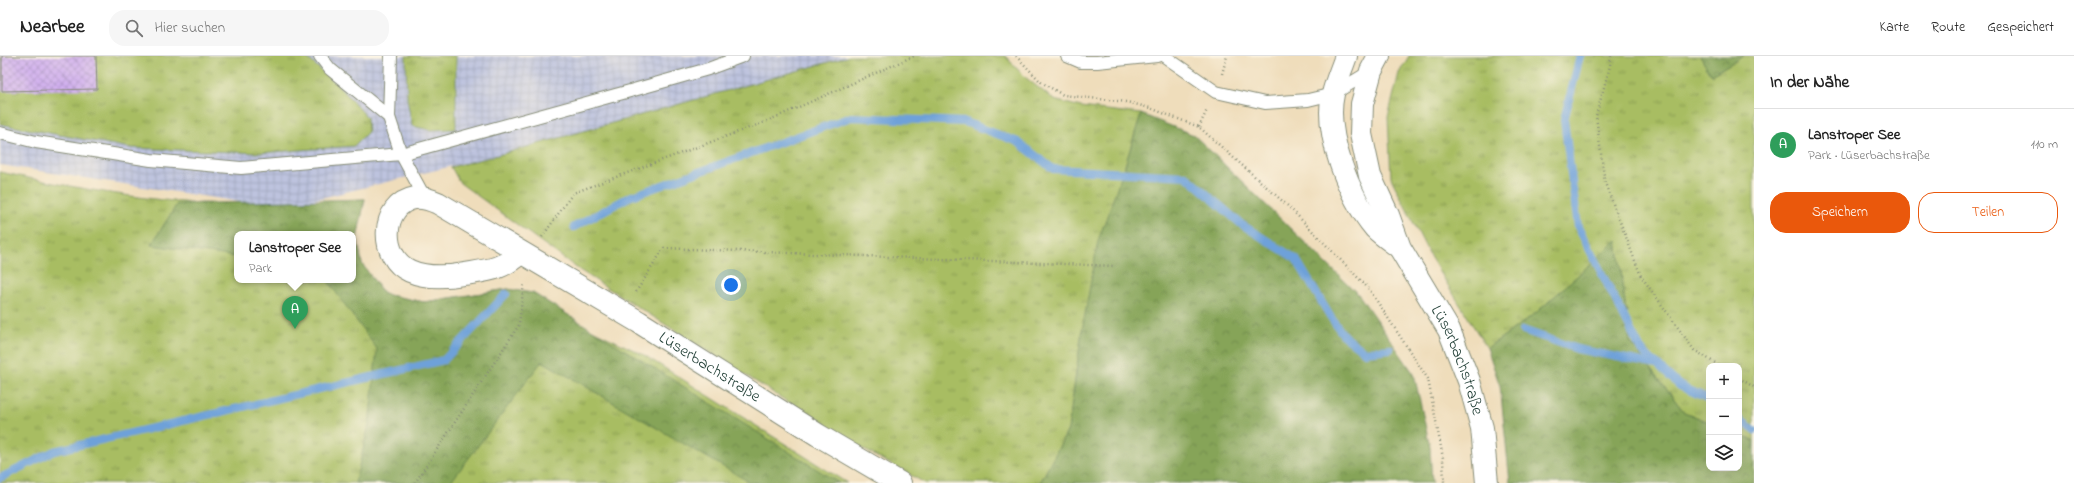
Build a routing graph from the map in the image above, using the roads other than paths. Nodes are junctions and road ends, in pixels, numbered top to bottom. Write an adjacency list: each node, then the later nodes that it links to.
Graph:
1 (320, 56): 10 (lane)
2 (391, 56): 10 (lane)
3 (743, 56): 12 (lane)
4 (1067, 56): 5 (lane)
5 (1158, 56)
6 (1164, 56): 9 (lane)
7 (1346, 56): 9 (street, Lüserbachstraße)
8 (1375, 63): 9 (lane); 14 (street, Lüserbachstraße)
9 (1333, 94): 14 (street, Lüserbachstraße)
10 (389, 117): 12 (lane)
11 (0, 133): 12 (lane)
12 (401, 154): 13 (lane)
13 (425, 198): 15 (street, Lüserbachstraße); 15 (street)
14 (1400, 248): 17 (street, Lüserbachstraße)
15 (524, 255): 16 (street, Lüserbachstraße)
16 (900, 483)
17 (1487, 483)

